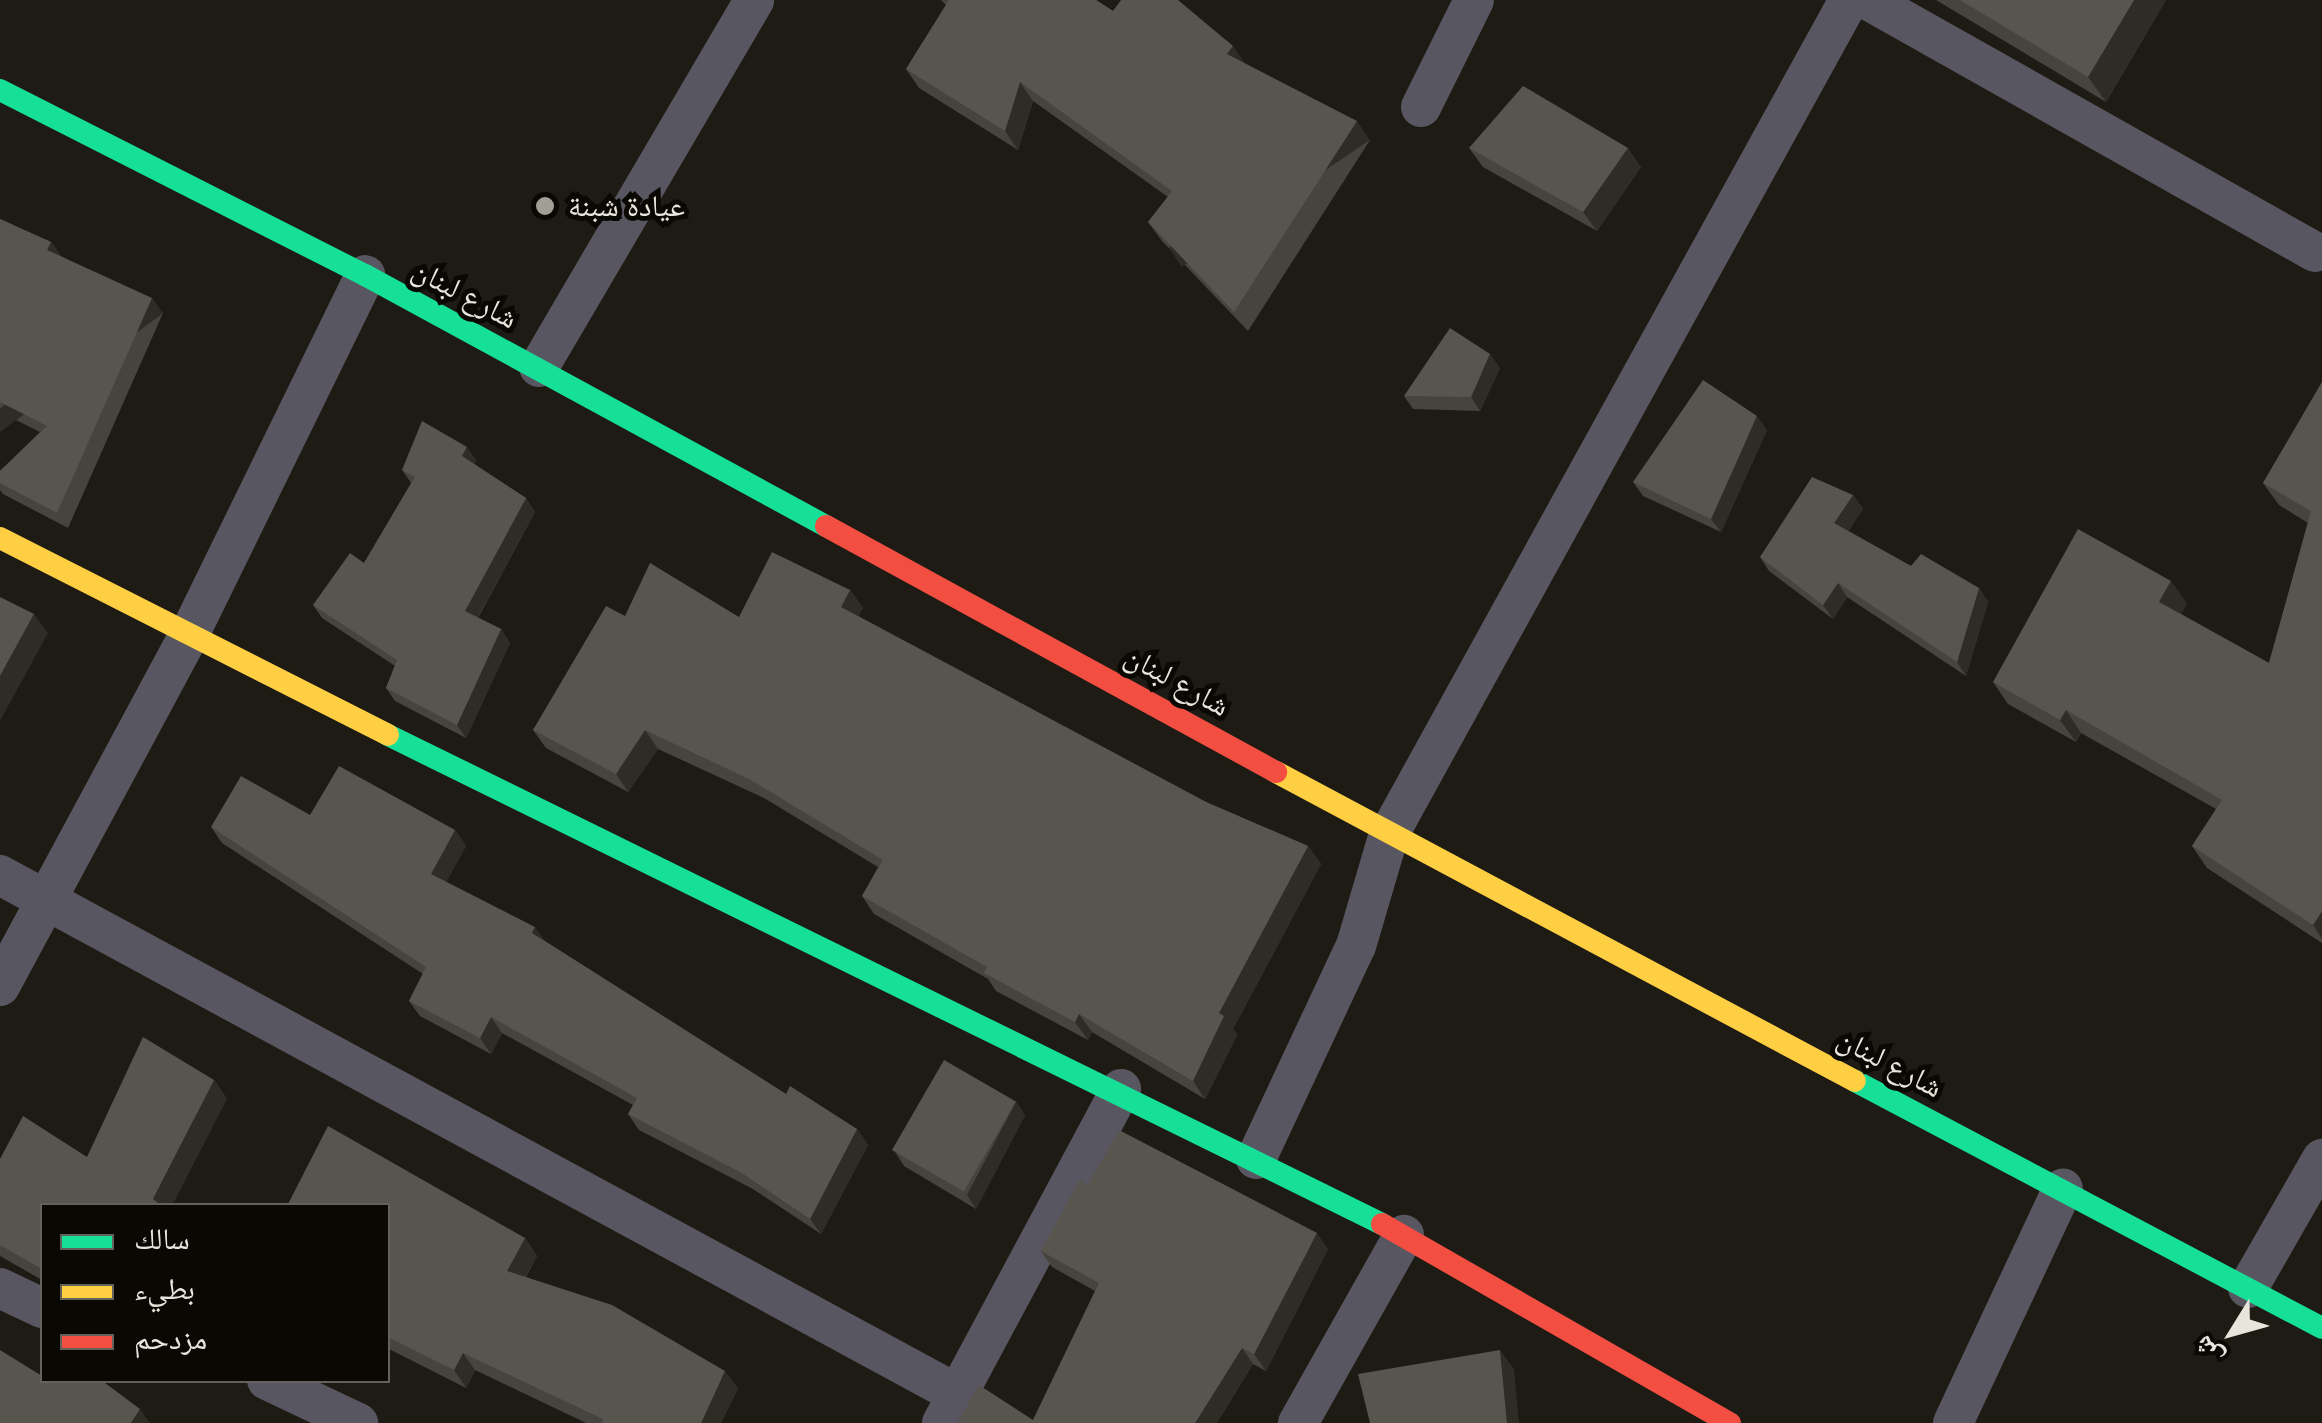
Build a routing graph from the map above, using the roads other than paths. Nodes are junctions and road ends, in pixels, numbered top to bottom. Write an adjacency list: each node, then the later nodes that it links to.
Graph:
1 (754, 0): 9 (street)
2 (1474, 0): 6 (street)
3 (1849, 0): 12 (street)
4 (1868, 0): 7 (street)
5 (0, 90): 8 (street, شارع لبنان)
6 (1421, 108)
7 (2316, 252)
8 (366, 275): 9 (street, شارع لبنان); 11 (street)
9 (539, 368): 12 (street, شارع لبنان)
10 (0, 538): 11 (street)
11 (188, 637): 14 (street); 16 (street)
12 (1390, 834): 17 (street); 19 (street, شارع لبنان)
13 (0, 875): 14 (street)
14 (46, 900): 15 (street); 26 (street)
15 (0, 986)
16 (1121, 1090): 17 (street); 26 (street)
17 (1256, 1159): 20 (street)
18 (2322, 1159): 22 (street)
19 (2063, 1188): 22 (street, شارع لبنان); 30 (street)
20 (1404, 1235): 28 (street); 29 (street)
21 (0, 1288): 23 (street)
22 (2248, 1288): 24 (street, شارع لبنان)
23 (40, 1307)
24 (2322, 1328)
25 (273, 1383): 27 (street)
26 (949, 1408)
27 (358, 1423)
28 (1298, 1423)
29 (1730, 1423)
30 (1953, 1423)

